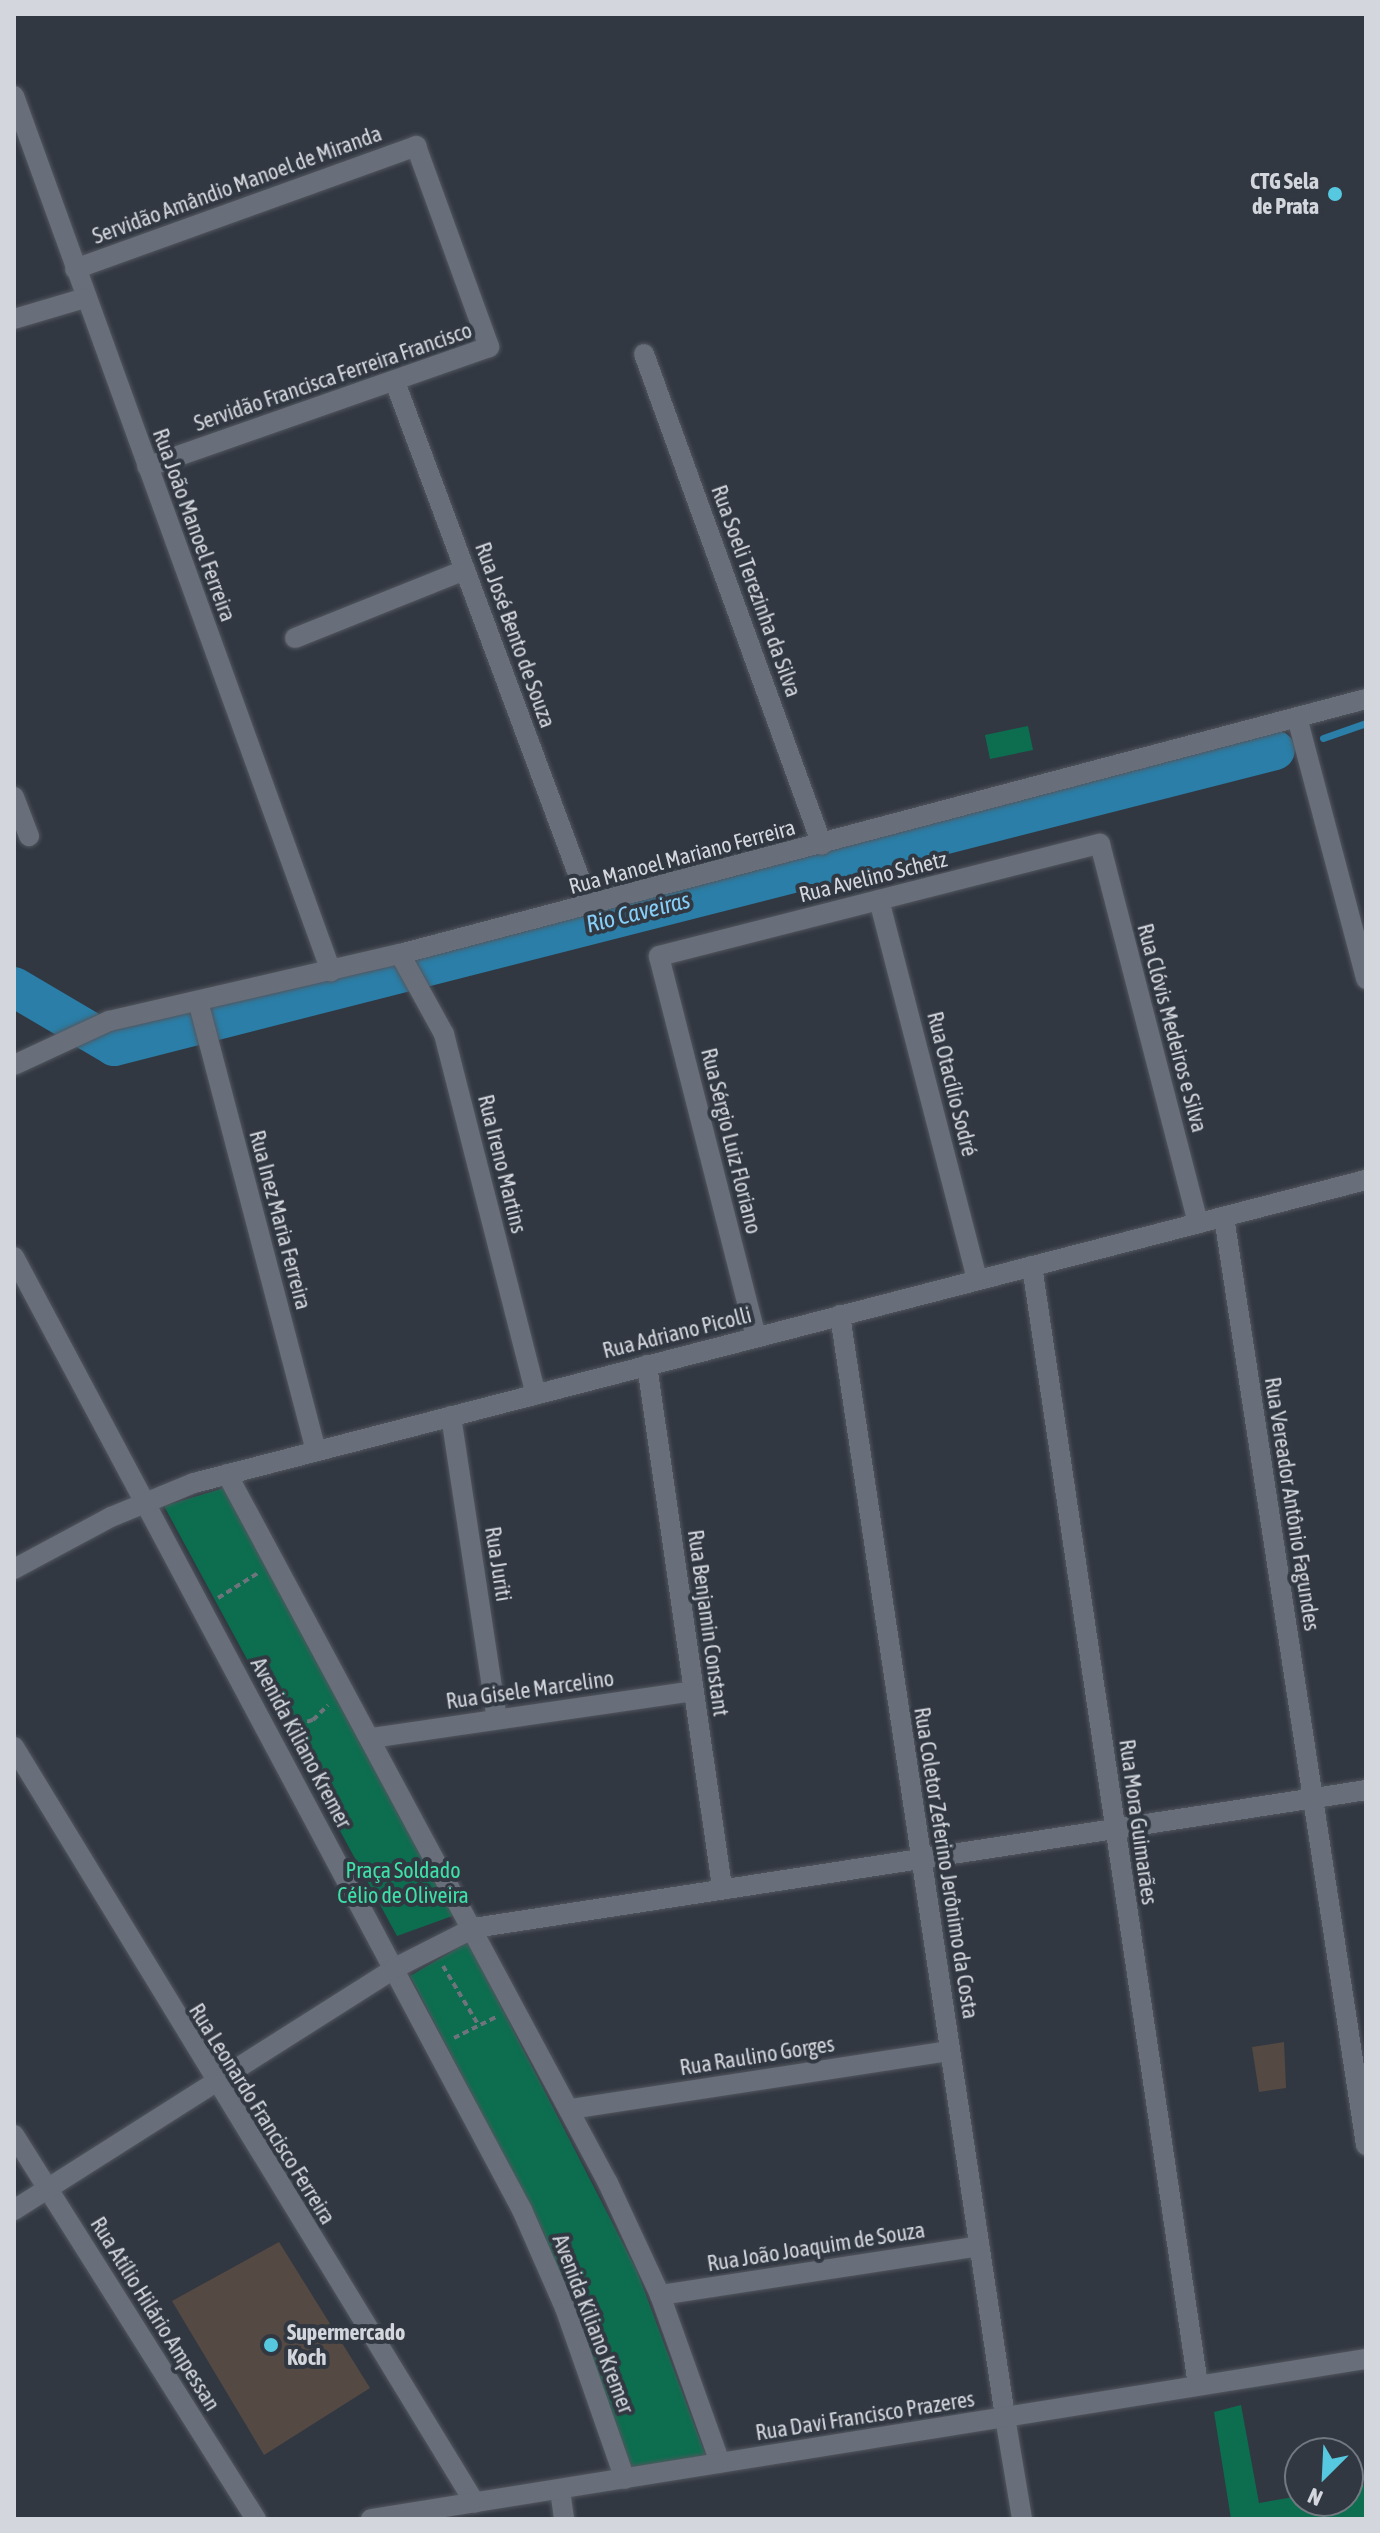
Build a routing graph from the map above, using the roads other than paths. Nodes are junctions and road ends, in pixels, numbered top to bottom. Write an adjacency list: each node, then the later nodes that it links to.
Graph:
1 (14, 96): 2 (street, Rua João Manoel Ferreira)
2 (75, 269): 3 (street, Rua João Manoel Ferreira); 5 (street, Servidão Amândio Manoel de Miranda)
3 (85, 298): 4 (street); 8 (street, Rua João Manoel Ferreira)
4 (14, 319)
5 (489, 347): 7 (street, Servidão Francisca Ferreira Francisco)
6 (644, 354): 16 (street, Rua Soeli Terezinha da Silva)
7 (395, 382): 8 (street, Servidão Francisca Ferreira Francisco); 9 (street, Rua José Bento de Souza)
8 (147, 467): 21 (street, Rua João Manoel Ferreira)
9 (465, 570): 10 (street); 18 (street, Rua José Bento de Souza)
10 (295, 638)
11 (1366, 699): 12 (street, Rua Manoel Mariano Ferreira)
12 (1298, 721): 16 (street, Rua Manoel Mariano Ferreira); 22 (street)
13 (14, 797): 14 (street)
14 (29, 836)
15 (1100, 844): 17 (street, Rua Avelino Schetz); 27 (street, Rua Clóvis Medeiros e Silva)
16 (822, 845): 18 (street, Rua Manoel Mariano Ferreira)
17 (879, 900): 20 (street, Rua Avelino Schetz); 30 (street, Rua Otacílio Sodré)
18 (590, 906): 19 (street, Rua Manoel Mariano Ferreira)
19 (401, 956): 21 (street, Rua Manoel Mariano Ferreira); 34 (street, Rua Ireno Martins)
20 (659, 956): 32 (street, Rua Sérgio Luiz Floriano)
21 (331, 971): 23 (street, Rua Manoel Mariano Ferreira)
22 (1366, 979)
23 (199, 1005): 24 (street, Rua Manoel Mariano Ferreira); 36 (street, Rua Inez Maria Ferreira)
24 (14, 1065)
25 (1366, 1180): 26 (street, Rua Adriano Picolli)
26 (1224, 1217): 27 (street, Rua Adriano Picolli); 45 (street, Rua Vereador Antônio Fagundes)
27 (1198, 1223): 29 (street, Rua Adriano Picolli)
28 (14, 1257): 38 (street, Avenida Kiliano Kremer)
29 (1032, 1266): 30 (street, Rua Adriano Picolli); 46 (street, Rua Mora Guimarães)
30 (977, 1280): 31 (street, Rua Adriano Picolli)
31 (840, 1315): 32 (street, Rua Adriano Picolli); 47 (street, Rua Coletor Zeferino Jerônimo da Costa)
32 (756, 1337): 33 (street, Rua Adriano Picolli)
33 (647, 1365): 34 (street, Rua Adriano Picolli); 40 (street, Rua Benjamin Constant)
34 (536, 1394): 35 (street, Rua Adriano Picolli)
35 (451, 1416): 36 (street, Rua Adriano Picolli); 41 (street, Rua Juriti)
36 (316, 1451): 37 (street, Rua Adriano Picolli)
37 (227, 1474): 38 (street, Rua Adriano Picolli); 42 (street)
38 (145, 1502): 39 (street, Rua Adriano Picolli); 50 (street, Avenida Kiliano Kremer)
39 (14, 1569)
40 (694, 1691): 41 (street, Rua Gisele Marcelino); 48 (street, Rua Benjamin Constant)
41 (497, 1719): 42 (street, Rua Gisele Marcelino)
42 (372, 1738): 49 (street)
43 (14, 1747): 52 (street, Rua Leonardo Francisco Ferreira)
44 (1366, 1790): 45 (street)
45 (1313, 1798): 46 (street); 55 (street, Rua Vereador Antônio Fagundes)
46 (1115, 1828): 47 (street); 61 (street, Rua Mora Guimarães)
47 (921, 1857): 48 (street); 51 (street, Rua Coletor Zeferino Jerônimo da Costa)
48 (722, 1887): 49 (street)
49 (474, 1928): 50 (street); 53 (street)
50 (395, 1968): 52 (street); 64 (street, Avenida Kiliano Kremer)
51 (950, 2051): 53 (street, Rua Raulino Gorges); 58 (street, Rua Coletor Zeferino Jerônimo da Costa)
52 (214, 2084): 56 (street); 66 (street, Rua Leonardo Francisco Ferreira)
53 (570, 2109): 59 (street)
54 (14, 2135): 56 (street, Rua Atílio Hilário Ampessan)
55 (1366, 2145)
56 (47, 2188): 57 (street); 67 (street, Rua Atílio Hilário Ampessan)
57 (14, 2210)
58 (979, 2246): 59 (street, Rua João Joaquim de Souza); 62 (street, Rua Coletor Zeferino Jerônimo da Costa)
59 (660, 2295): 63 (street)
60 (1366, 2359): 61 (street, Rua Davi Francisco Prazeres)
61 (1198, 2385): 62 (street, Rua Davi Francisco Prazeres)
62 (1005, 2417): 63 (street, Rua Davi Francisco Prazeres); 70 (street, Rua Coletor Zeferino Jerônimo da Costa)
63 (720, 2463): 64 (street, Rua Davi Francisco Prazeres)
64 (625, 2479): 65 (street, Rua Davi Francisco Prazeres)
65 (560, 2490): 66 (street, Rua Davi Francisco Prazeres); 69 (street)
66 (475, 2503): 68 (street, Rua Davi Francisco Prazeres)
67 (256, 2519)
68 (371, 2519)
69 (564, 2519)
70 (1022, 2519)

